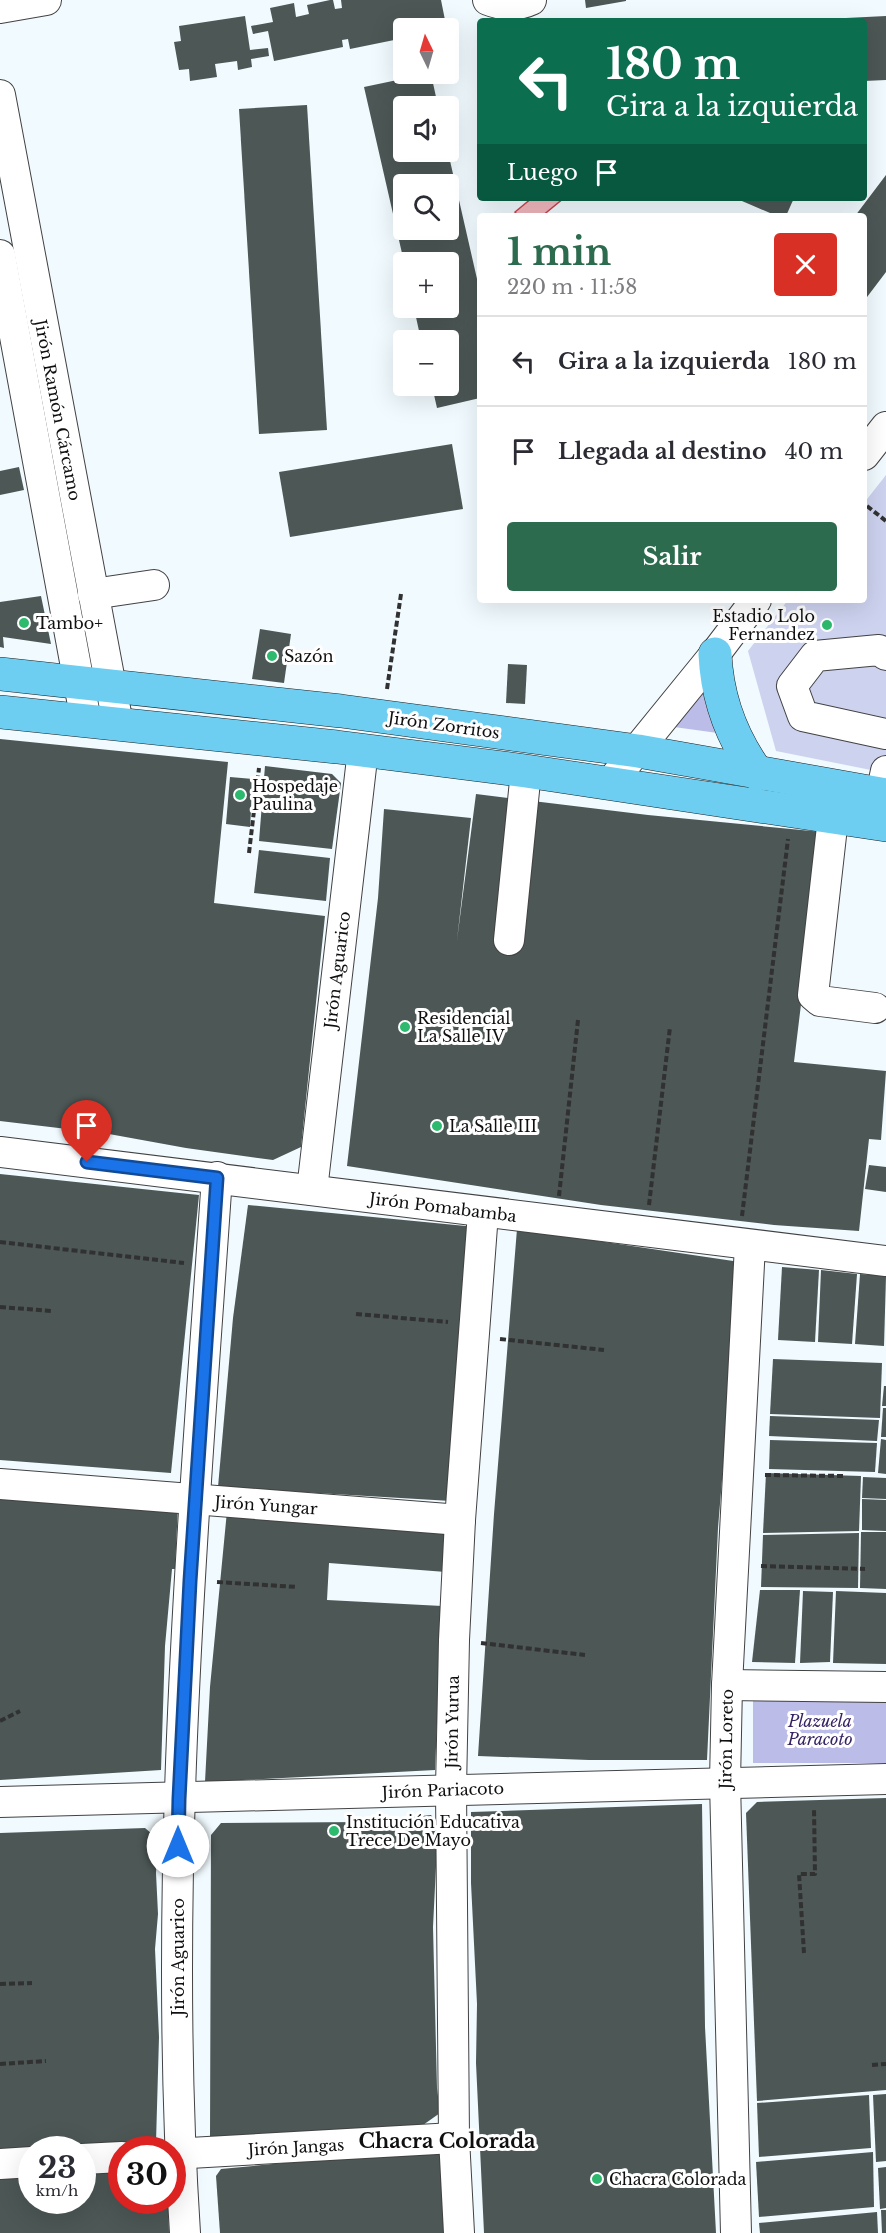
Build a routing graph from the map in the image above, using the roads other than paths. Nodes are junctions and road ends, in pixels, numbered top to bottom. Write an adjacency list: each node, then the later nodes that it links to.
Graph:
1 (46, 0): 4 (street)
2 (488, 0): 3 (street)
3 (531, 0)
4 (0, 8)
5 (2, 113): 7 (street, Jirón Ramón Cárcamo)
6 (0, 255): 9 (street, Jirón Ramón Cárcamo)
7 (62, 426): 9 (street); 12 (street, Jirón Ramón Cárcamo)
8 (886, 428): 10 (street)
9 (32, 432): 17 (street, Jirón Ramón Cárcamo)
10 (867, 451)
11 (154, 585): 12 (street)
12 (93, 594): 17 (street, Jirón Ramón Cárcamo)
13 (754, 603): 14 (street)
14 (716, 654): 22 (street); 24 (main road)
15 (886, 655): 20 (street)
16 (0, 674): 17 (main road, Jirón Zorritos)
17 (93, 683): 19 (street, Jirón Ramón Cárcamo); 22 (main road, Jirón Zorritos)
18 (0, 712): 19 (main road, Jirón Zorritos)
19 (102, 722): 21 (main road, Jirón Zorritos)
20 (886, 734)
21 (363, 750): 23 (main road, Jirón Zorritos); 32 (street, Jirón Aguarico)
22 (638, 751): 24 (main road, Jirón Zorritos); 25 (street)
23 (526, 771): 25 (main road, Jirón Zorritos); 28 (street)
24 (758, 774): 26 (main road, Jirón Zorritos)
25 (611, 782): 27 (main road, Jirón Zorritos)
26 (885, 796): 27 (main road, Jirón Zorritos)
27 (832, 818): 29 (street)
28 (509, 940)
29 (875, 1008)
30 (0, 1152): 31 (street, Jirón Pomabamba)
31 (217, 1178): 32 (street, Jirón Pomabamba); 37 (street, Jirón Aguarico)
32 (312, 1190): 33 (street, Jirón Pomabamba)
33 (483, 1213): 34 (street, Jirón Pomabamba); 38 (street, Jirón Yurua)
34 (744, 1244): 35 (street, Jirón Pomabamba); 39 (street, Jirón Loreto)
35 (886, 1261)
36 (0, 1484): 37 (street, Jirón Yungar)
37 (196, 1499): 38 (street, Jirón Yungar); 44 (street, Jirón Aguarico)
38 (460, 1520): 43 (street, Jirón Yurua)
39 (727, 1685): 40 (street); 42 (street, Jirón Loreto)
40 (886, 1686)
41 (886, 1779): 42 (street, Jirón Pariacoto)
42 (725, 1782): 43 (street, Jirón Pariacoto); 54 (street, Jirón Loreto)
43 (451, 1789): 44 (street, Jirón Pariacoto); 47 (street, Jirón Yurua)
44 (179, 1799): 45 (street, Jirón Pariacoto); 46 (street, Jirón Aguarico)
45 (0, 1802)
46 (176, 2136)
47 (454, 2138): 48 (street, Jirón Jangas); 53 (street, Jirón Yurua)
48 (186, 2153)
49 (18, 2163): 50 (street)
50 (0, 2164)
51 (182, 2214): 52 (street, Jirón Aguarico)
52 (184, 2233)
53 (459, 2233)
54 (736, 2233)

